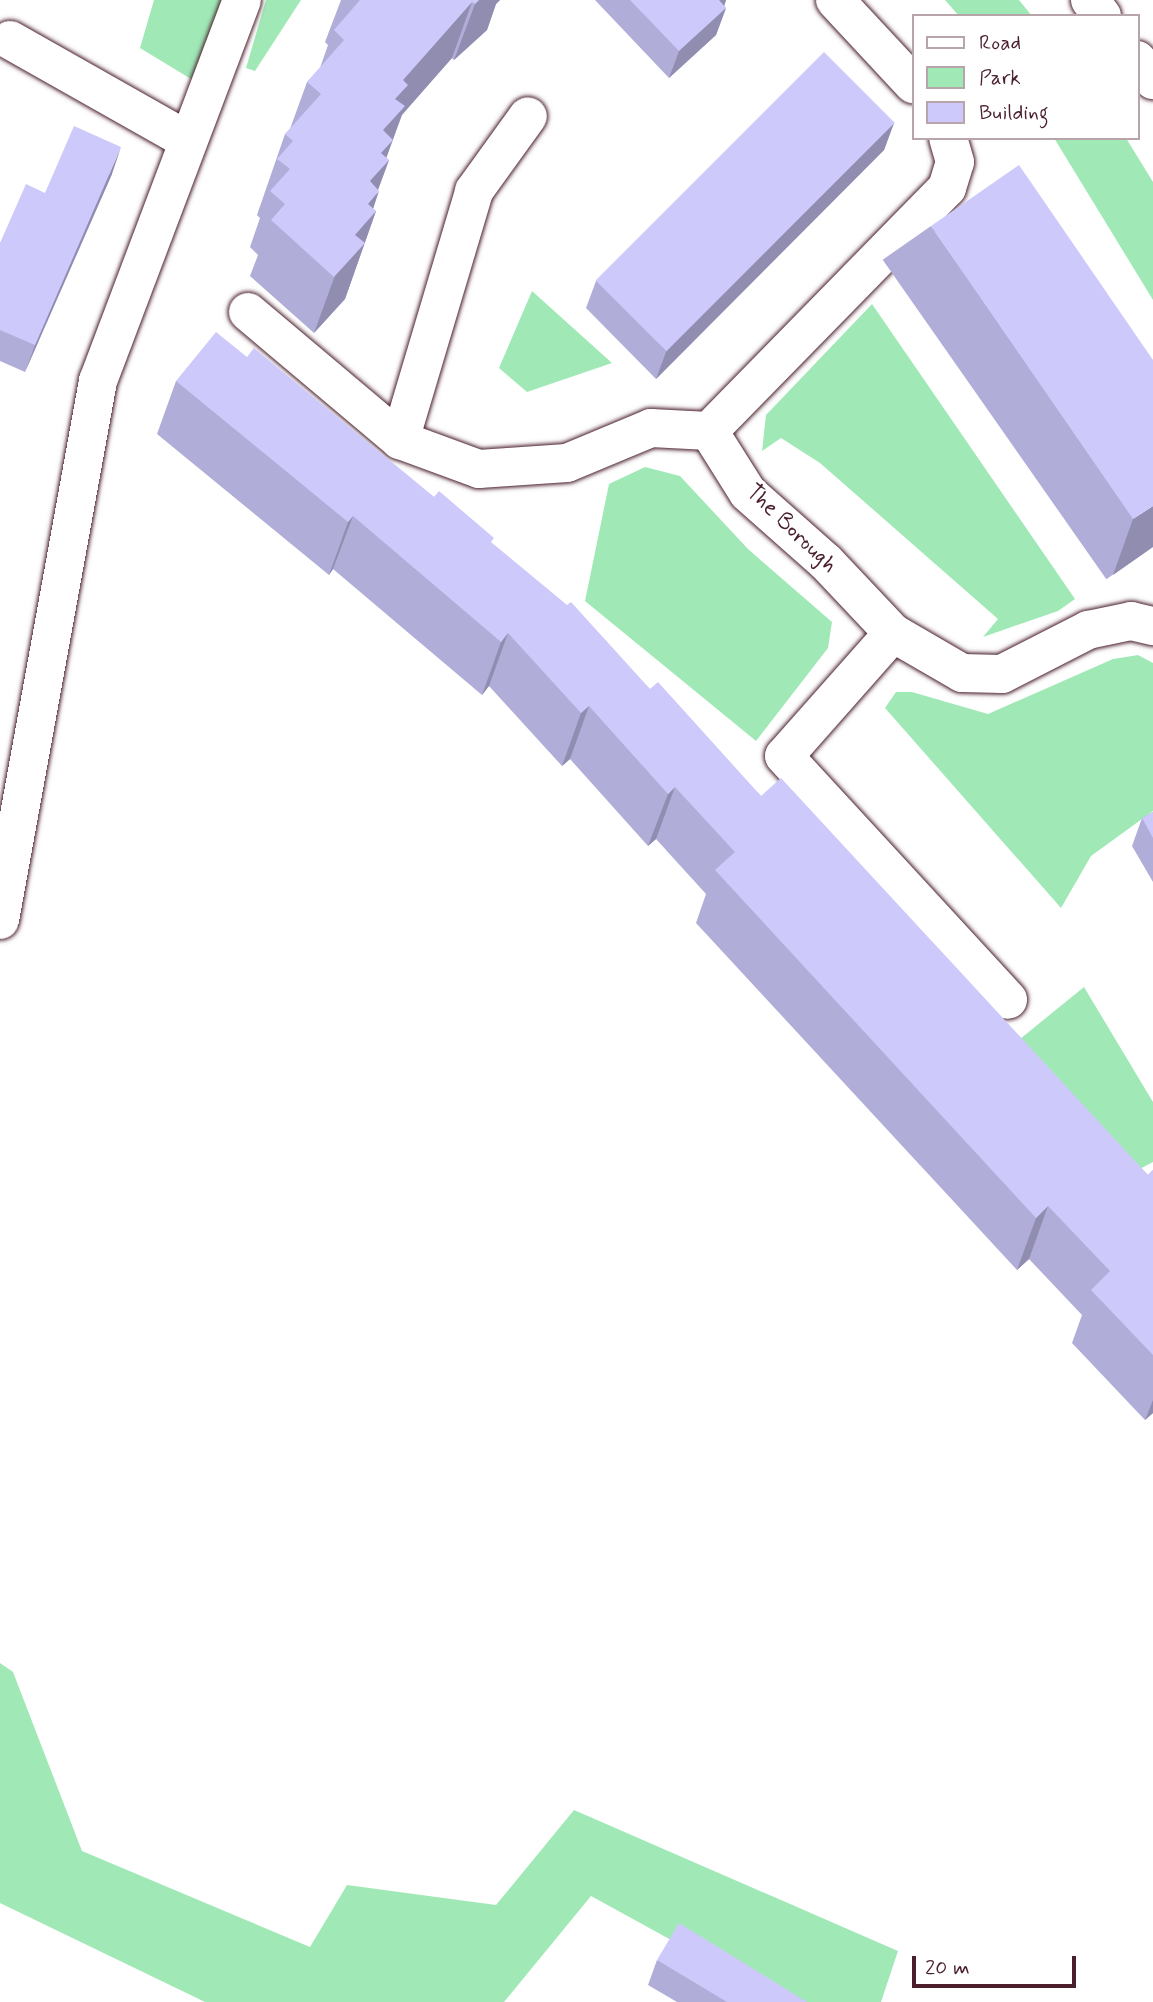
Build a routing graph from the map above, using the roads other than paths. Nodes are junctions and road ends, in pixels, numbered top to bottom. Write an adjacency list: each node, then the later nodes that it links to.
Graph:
1 (242, 0): 8 (street)
2 (835, 0): 6 (street)
3 (10, 40): 8 (street)
4 (1139, 62): 5 (street)
5 (1153, 80)
6 (912, 83)
7 (528, 116): 12 (street)
8 (187, 140): 15 (street)
9 (949, 140): 11 (street)
10 (248, 312): 12 (street)
11 (709, 431): 12 (street); 14 (street, The Borough)
12 (400, 440)
13 (1153, 626): 14 (street, The Borough)
14 (893, 632): 16 (street)
15 (0, 920)
16 (1008, 1000)

